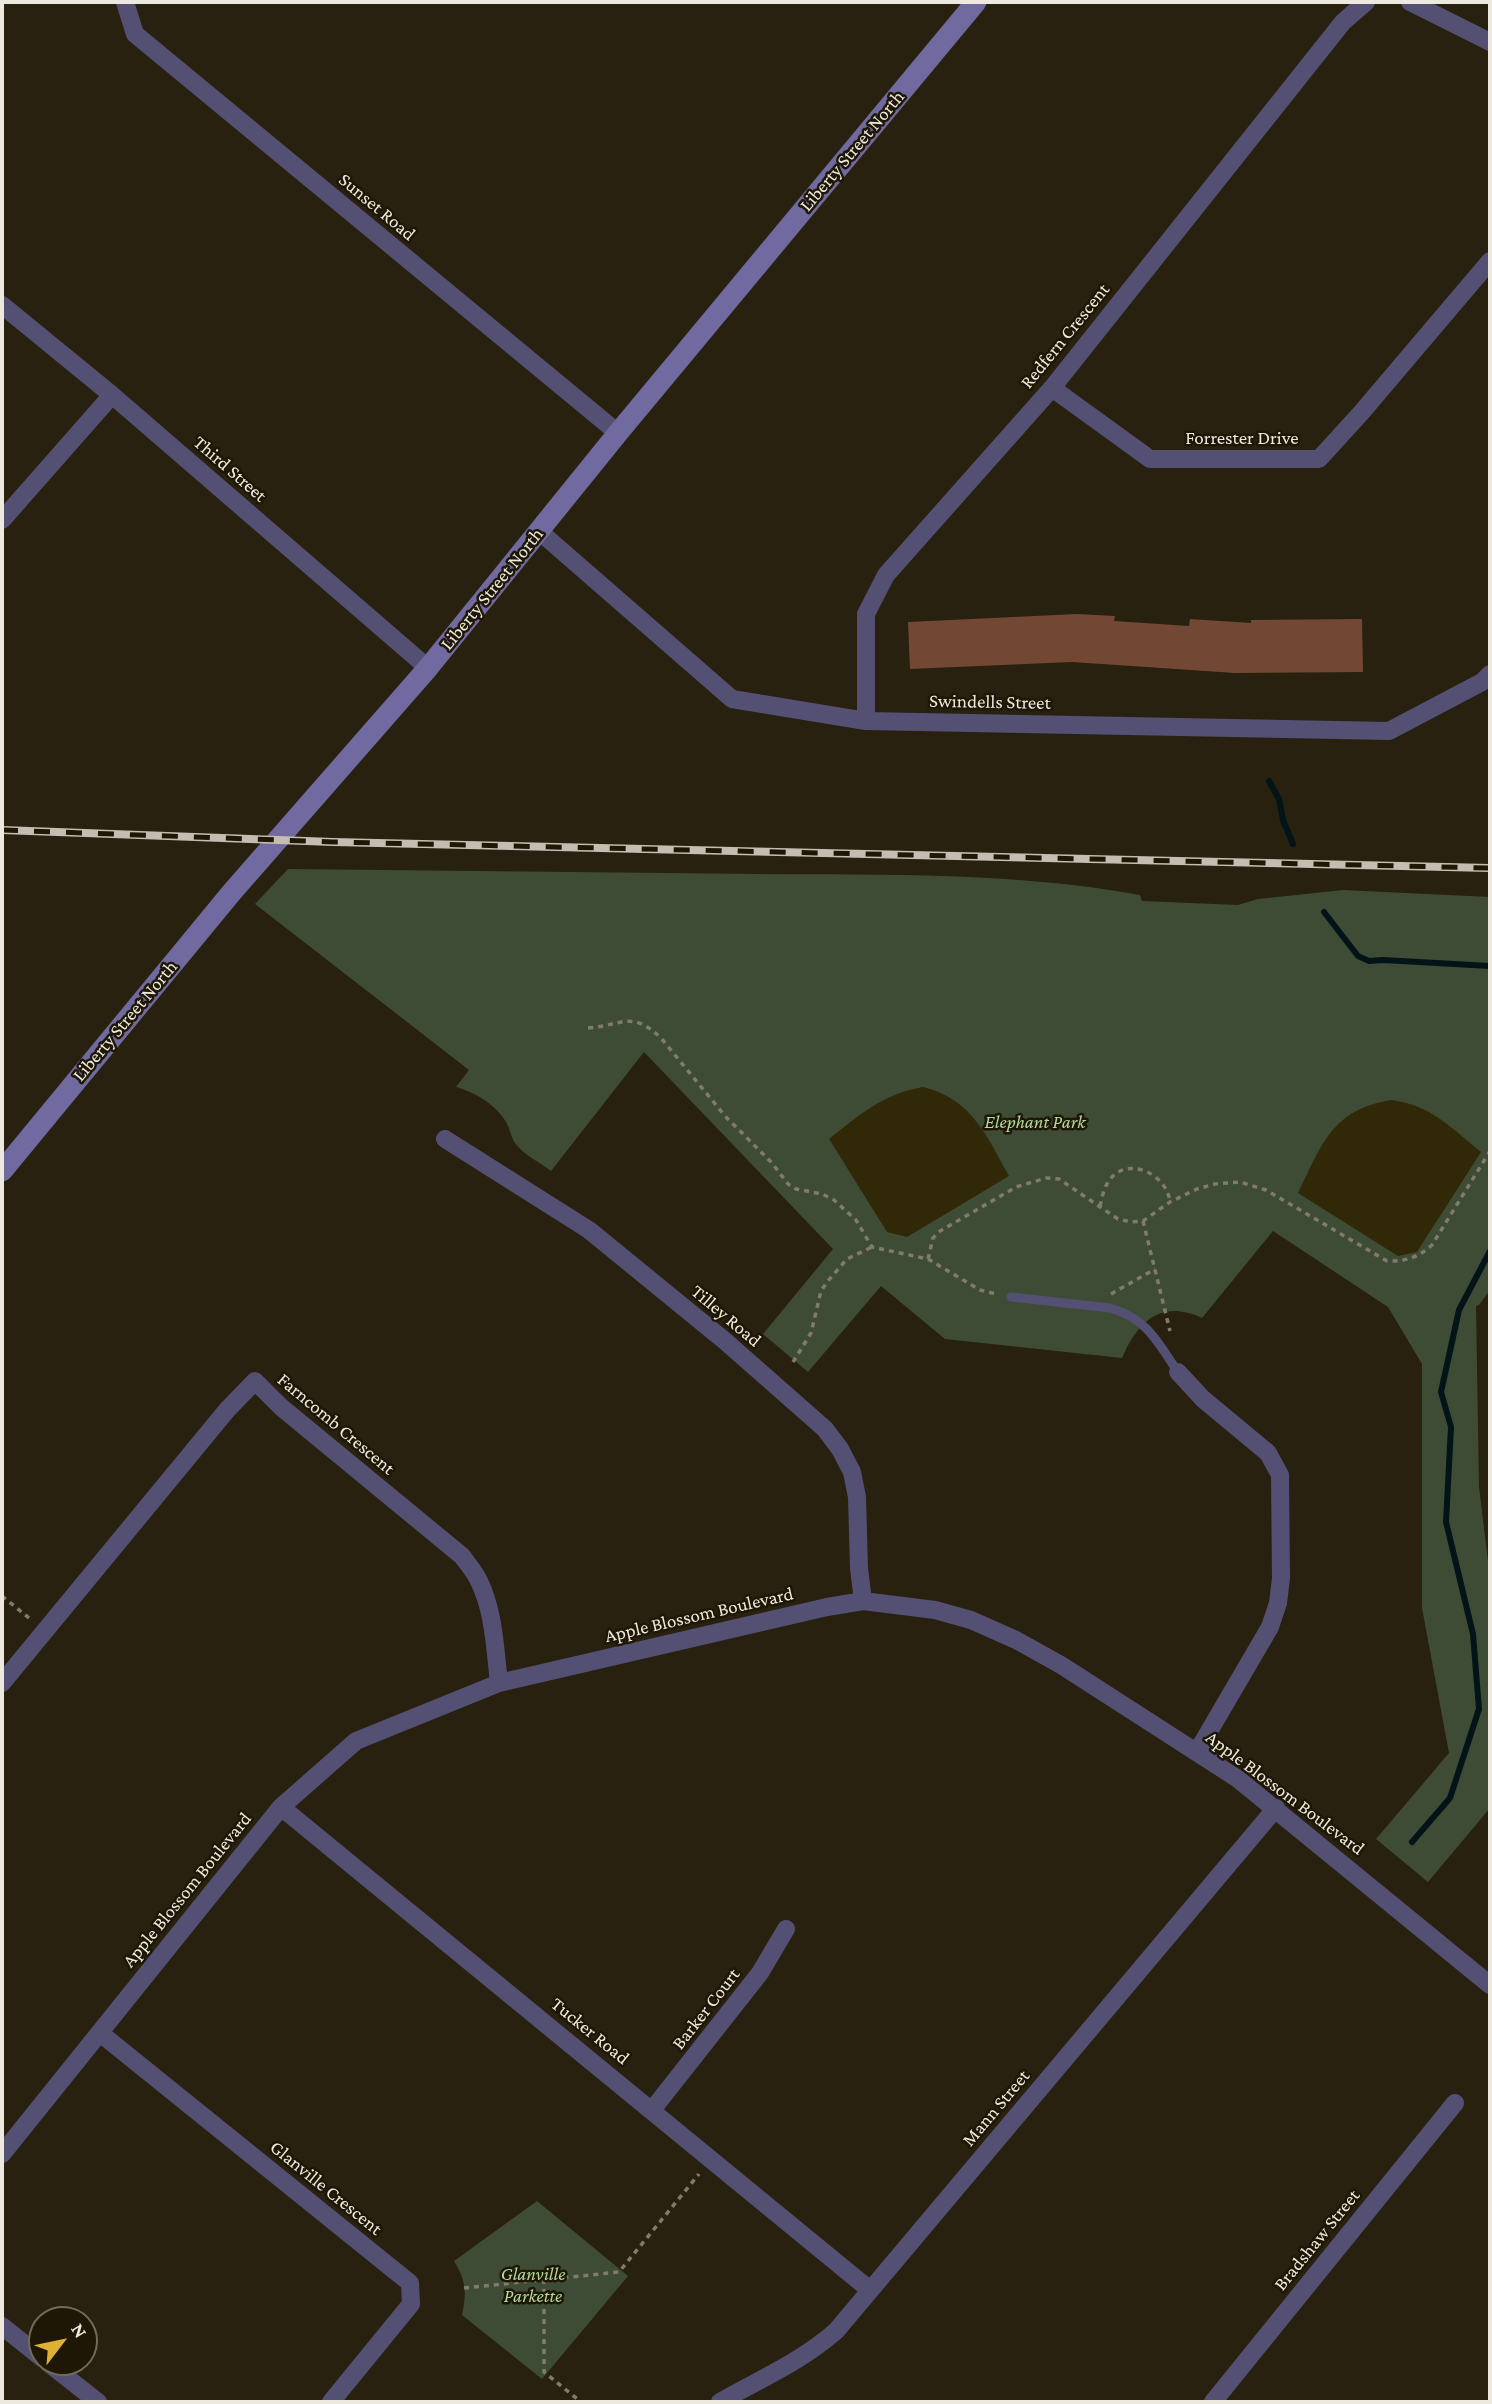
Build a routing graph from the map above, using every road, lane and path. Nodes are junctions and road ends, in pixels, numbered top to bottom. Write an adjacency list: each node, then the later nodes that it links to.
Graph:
1 (125, 2): 10 (street, Sunset Road)
2 (976, 2): 10 (main road, Liberty Street North)
3 (1366, 2): 8 (street, Redfern Crescent)
4 (1410, 2): 5 (street)
5 (1490, 42)
6 (1490, 261): 8 (street, Forrester Drive)
7 (2, 305): 9 (street, Third Street)
8 (1052, 388): 15 (street, Redfern Crescent)
9 (112, 395): 11 (street); 13 (street, Third Street)
10 (618, 433): 12 (main road, Liberty Street North)
11 (2, 520)
12 (539, 531): 13 (main road, Liberty Street North); 15 (street, Swindells Street)
13 (428, 668): 19 (main road, Liberty Street North)
14 (1490, 674): 15 (street, Swindells Street)
15 (866, 721)
16 (588, 1028): 23 (path)
17 (445, 1139): 32 (street, Tilley Road)
18 (1490, 1151): 20 (path)
19 (2, 1171)
20 (1170, 1202): 21 (path); 22 (path)
21 (1100, 1207): 22 (path); 24 (path)
22 (1143, 1221): 25 (path)
23 (872, 1247): 24 (path); 29 (path)
24 (928, 1259): 26 (path)
25 (1155, 1269): 27 (path); 28 (path)
26 (1011, 1297): 27 (lane)
27 (1088, 1307): 30 (lane)
28 (1171, 1339)
29 (793, 1362)
30 (1178, 1372): 36 (street)
31 (2, 1597): 33 (path)
32 (863, 1601): 34 (street, Apple Blossom Boulevard); 36 (street, Apple Blossom Boulevard)
33 (45, 1630): 34 (street, Farncomb Crescent); 35 (street, Farncomb Crescent)
34 (499, 1682): 37 (street, Apple Blossom Boulevard)
35 (2, 1683)
36 (1197, 1752): 38 (street, Apple Blossom Boulevard)
37 (281, 1807): 41 (street, Apple Blossom Boulevard); 43 (street, Tucker Road)
38 (1276, 1808): 40 (street, Apple Blossom Boulevard); 48 (street, Mann Street)
39 (786, 1929): 43 (street, Barker Court)
40 (1490, 1985)
41 (100, 2033): 44 (street, Apple Blossom Boulevard); 53 (street, Glanville Crescent)
42 (1455, 2103): 56 (street, Bradshaw Street)
43 (652, 2110): 45 (street, Tucker Road)
44 (2, 2154)
45 (711, 2159): 46 (path); 48 (street, Tucker Road)
46 (544, 2279): 47 (path); 54 (path)
47 (464, 2288)
48 (870, 2290): 55 (street, Mann Street)
49 (2, 2326): 50 (street)
50 (28, 2347)
51 (65, 2376): 52 (street)
52 (98, 2402)
53 (331, 2402)
54 (581, 2402)
55 (720, 2402)
56 (1213, 2402)

